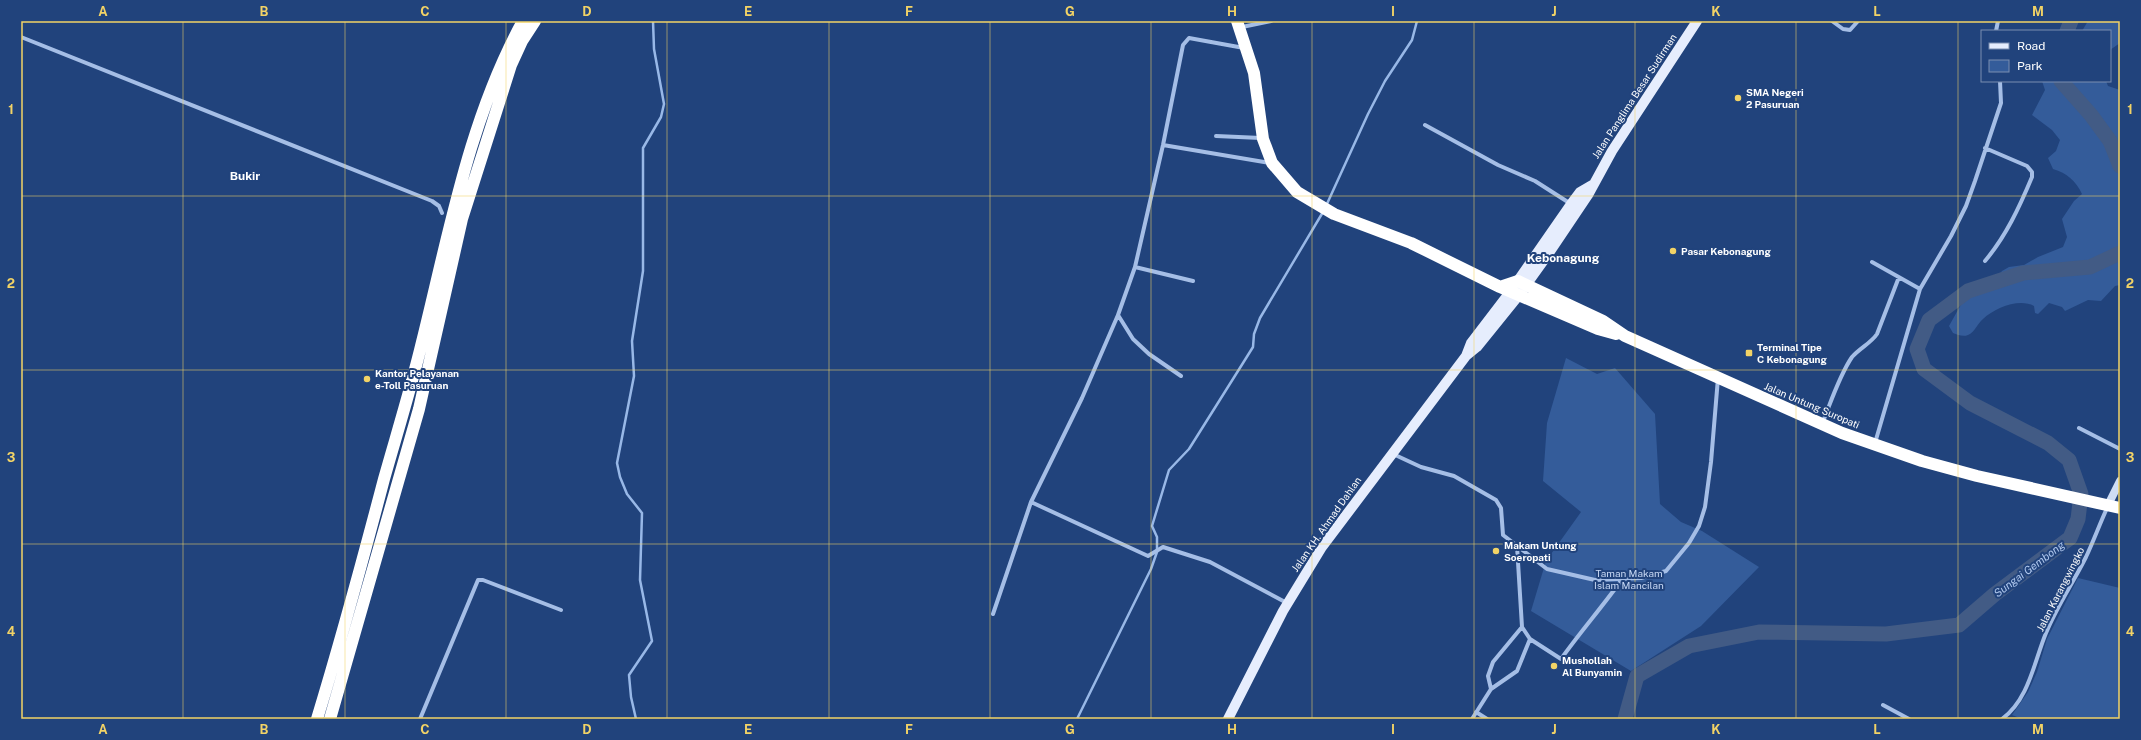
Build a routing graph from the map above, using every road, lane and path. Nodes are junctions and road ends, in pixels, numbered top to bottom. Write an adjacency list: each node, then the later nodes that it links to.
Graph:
1 (523, 21): 50 (highway)
2 (535, 21): 51 (highway)
3 (1271, 21): 7 (street)
4 (1697, 21): 17 (main road, Jalan Panglima Besar Sudirman)
5 (1832, 21): 6 (street)
6 (1858, 21)
7 (1238, 24): 9 (highway)
8 (21, 37): 19 (street)
9 (1246, 48): 13 (highway); 14 (street)
10 (2000, 82): 15 (street)
11 (1425, 125): 18 (street)
12 (1216, 136): 13 (street)
13 (1263, 139): 16 (highway)
14 (1163, 146): 16 (street); 22 (street)
15 (1985, 148): 21 (street); 26 (street)
16 (1272, 163): 27 (highway, Jalan Untung Suropati)
17 (1592, 185): 18 (main road, Jalan Panglima Besar Sudirman); 25 (main road, Jalan Panglima Besar Sudirman)
18 (1571, 204): 25 (main road, Jalan Panglima Besar Sudirman)
19 (442, 213)
20 (1872, 262): 23 (street)
21 (1985, 262)
22 (1135, 267): 24 (street); 28 (street)
23 (1899, 277): 26 (street); 32 (street)
24 (1193, 281)
25 (1522, 283): 27 (highway); 27 (main road, Jalan KH. Ahmad Dahlan); 29 (highway, Jalan Untung Suropati)
26 (1920, 289): 34 (street)
27 (1510, 291): 29 (highway, Jalan Untung Suropati); 36 (main road, Jalan KH. Ahmad Dahlan)
28 (1118, 315): 30 (street); 38 (street)
29 (1625, 336): 31 (highway, Jalan Untung Suropati)
30 (1181, 376)
31 (1718, 378): 32 (highway, Jalan Untung Suropati); 41 (street)
32 (1822, 424): 34 (highway, Jalan Untung Suropati)
33 (2079, 428): 35 (street)
34 (1875, 443): 39 (highway, Jalan Untung Suropati)
35 (2120, 449)
36 (1391, 453): 40 (street); 42 (main road, Jalan KH. Ahmad Dahlan)
37 (2120, 481): 39 (street)
38 (1031, 502): 42 (street); 44 (street)
39 (2109, 505): 57 (street, Jalan Karangwingko)
40 (1517, 546): 41 (street); 45 (street)
41 (1624, 578): 46 (street)
42 (1288, 603): 53 (main road, Jalan KH. Ahmad Dahlan)
43 (561, 610): 52 (street)
44 (993, 614)
45 (1522, 627): 46 (street); 47 (street)
46 (1530, 639): 47 (street)
47 (1491, 689): 49 (street)
48 (1884, 705): 56 (street)
49 (1476, 712): 54 (street); 55 (street)
50 (317, 719)
51 (330, 719)
52 (420, 719)
53 (1228, 719)
54 (1472, 719)
55 (1487, 719)
56 (1909, 719)
57 (2002, 719)

